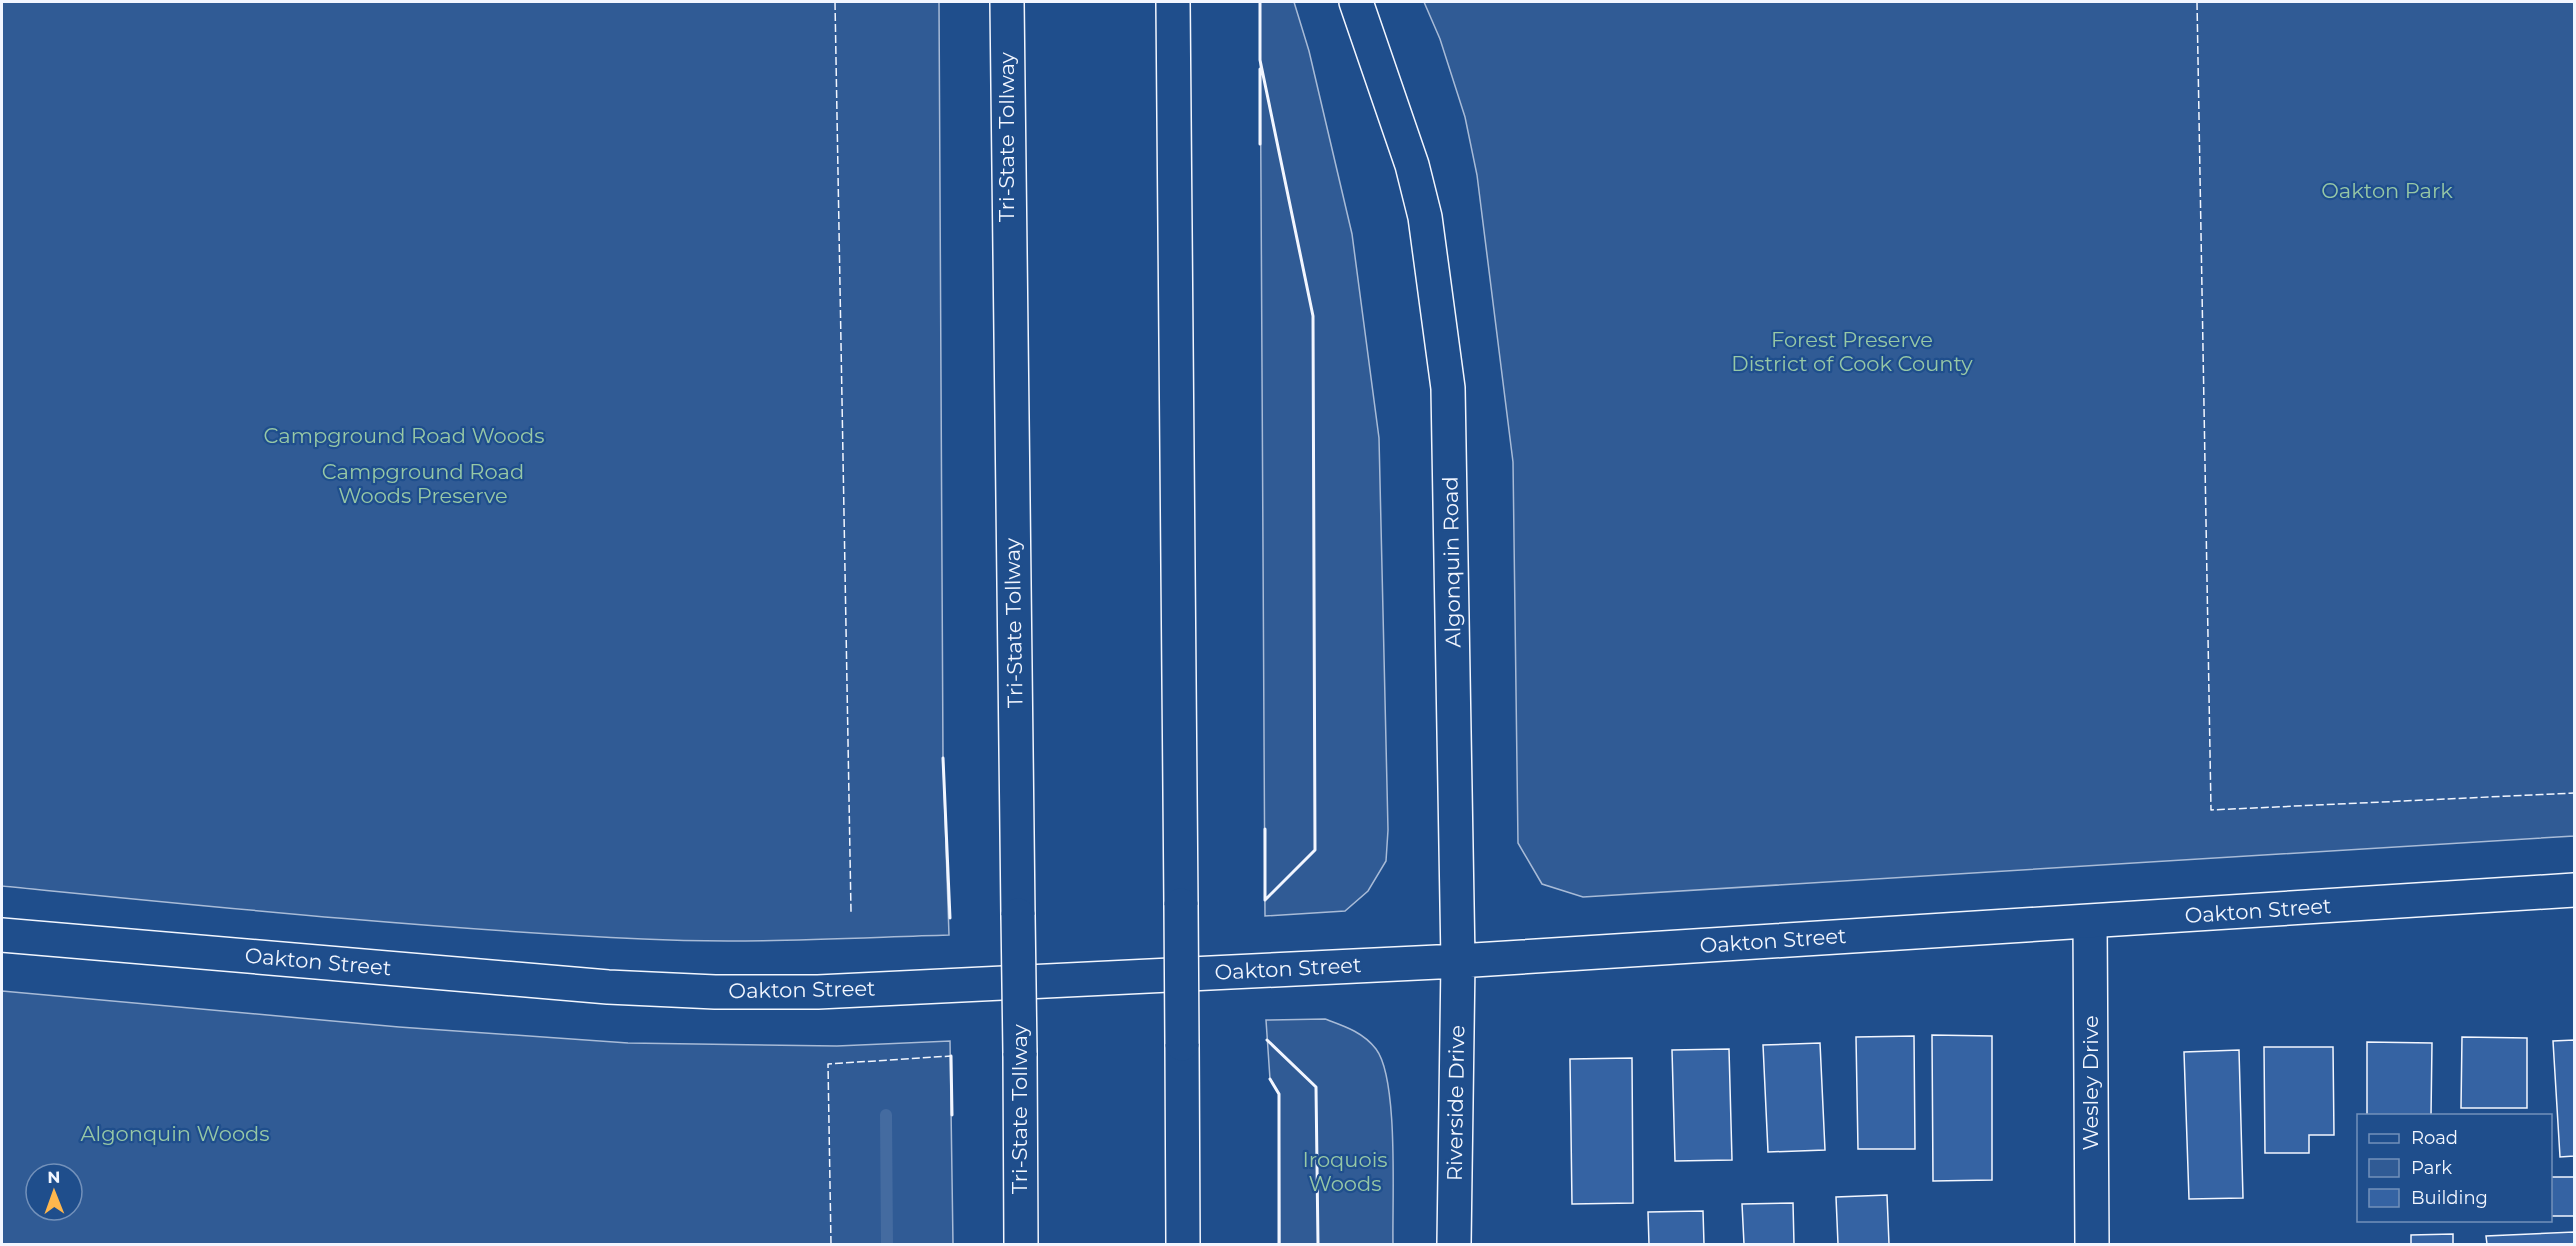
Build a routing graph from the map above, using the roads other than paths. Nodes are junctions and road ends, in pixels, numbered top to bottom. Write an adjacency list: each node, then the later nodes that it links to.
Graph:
1 (1007, 2): 8 (main road, Tri-State Tollway, bridge)
2 (1173, 2): 9 (main road, bridge)
3 (1356, 2): 7 (main road, Algonquin Road)
4 (2574, 890): 5 (main road, Oakton Street)
5 (2090, 922): 7 (main road, Oakton Street); 11 (main road, Wesley Drive)
6 (2, 935): 7 (main road, Oakton Street)
7 (1458, 961): 10 (main road, Riverside Drive)
8 (1021, 1245)
9 (1183, 1245)
10 (1454, 1245)
11 (2092, 1245)

